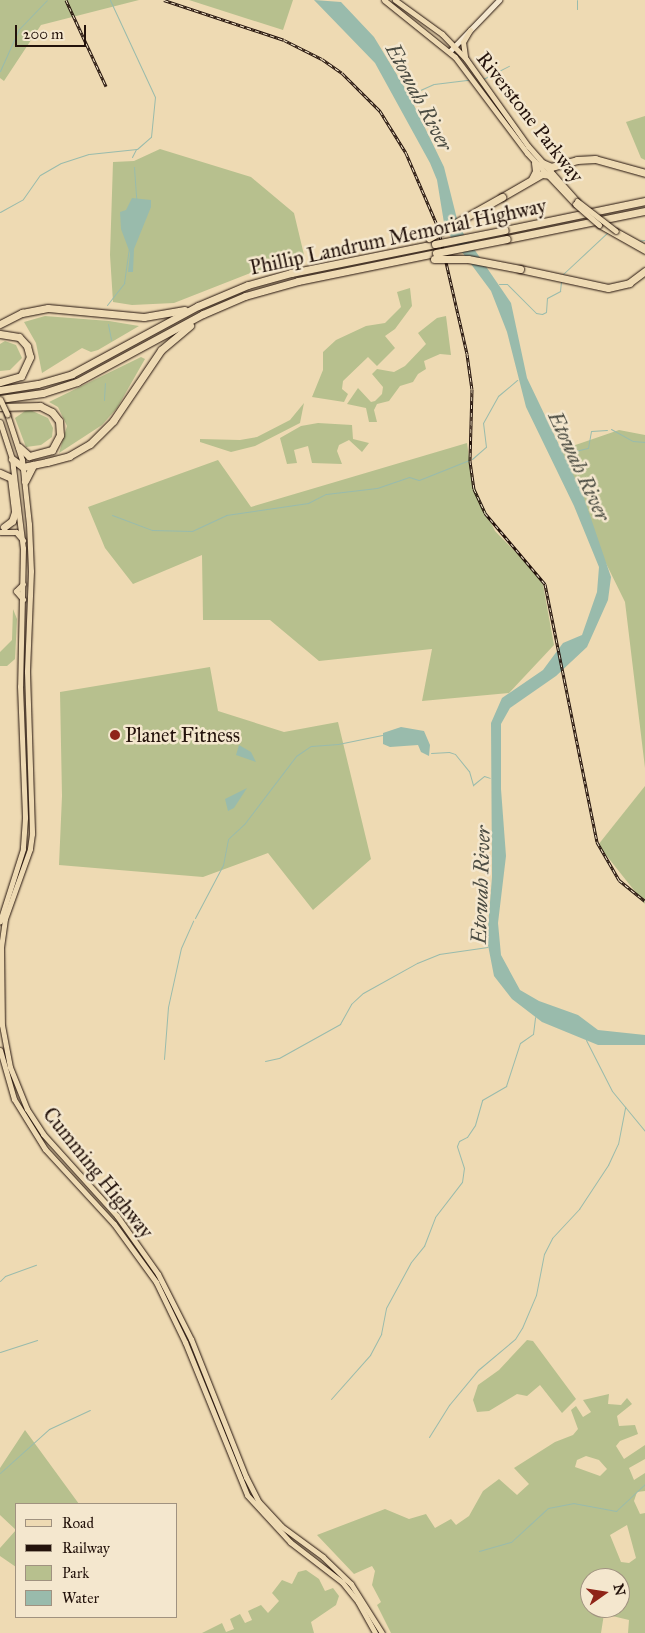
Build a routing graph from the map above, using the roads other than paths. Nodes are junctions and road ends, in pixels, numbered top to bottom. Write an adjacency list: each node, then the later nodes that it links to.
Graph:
1 (384, 0): 5 (main road, Riverstone Parkway)
2 (395, 0): 5 (main road, Riverstone Parkway)
3 (499, 0): 4 (main road)
4 (470, 30): 5 (main road); 6 (main road)
5 (452, 48): 6 (main road, Riverstone Parkway); 7 (main road, Riverstone Parkway)
6 (466, 59): 7 (main road, Riverstone Parkway)
7 (538, 163): 8 (highway); 10 (main road, Riverstone Parkway); 11 (highway)
8 (557, 166): 9 (highway); 10 (highway)
9 (645, 173)
10 (549, 177): 11 (highway); 14 (main road, Riverstone Parkway, bridge)
11 (532, 179): 15 (highway, bridge)
12 (645, 201): 15 (highway, Phillip Landrum Memorial Highway, bridge)
13 (645, 211): 18 (highway, Phillip Landrum Memorial Highway, bridge)
14 (613, 232): 16 (main road); 17 (main road)
15 (432, 241): 21 (highway, Phillip Landrum Memorial Highway)
16 (645, 247)
17 (645, 251)
18 (435, 256): 19 (highway, bridge); 20 (highway, Phillip Landrum Memorial Highway)
19 (645, 271)
20 (255, 293): 26 (highway, Phillip Landrum Memorial Highway); 31 (highway)
21 (198, 306): 22 (highway); 25 (highway, Phillip Landrum Memorial Highway)
22 (0, 324)
23 (0, 334): 24 (highway)
24 (0, 382)
25 (0, 390)
26 (0, 399): 29 (main road, Cumming Highway, bridge)
27 (0, 407): 29 (highway)
28 (0, 422): 30 (main road)
29 (19, 447): 32 (main road, Cumming Highway)
30 (12, 459): 32 (highway); 35 (main road)
31 (33, 465): 32 (highway); 34 (highway)
32 (23, 467): 34 (main road, Cumming Highway)
33 (0, 472): 35 (highway); 37 (highway)
34 (25, 480): 40 (main road, Cumming Highway)
35 (15, 481): 36 (main road)
36 (19, 511): 37 (main road); 38 (main road)
37 (5, 528): 38 (main road)
38 (23, 540): 39 (main road)
39 (0, 921)
40 (1, 1011): 43 (main road, Cumming Highway)
41 (0, 1050): 42 (main road, Cumming Highway)
42 (122, 1233): 43 (main road); 44 (main road, Cumming Highway)
43 (154, 1266): 45 (main road, Cumming Highway)
44 (157, 1285): 45 (main road); 46 (main road, Cumming Highway)
45 (186, 1328): 47 (main road, Cumming Highway)
46 (189, 1353): 47 (main road); 48 (main road, Cumming Highway)
47 (212, 1393): 49 (main road, Cumming Highway)
48 (213, 1414): 49 (main road); 50 (main road, Cumming Highway)
49 (233, 1446): 51 (main road, Cumming Highway)
50 (232, 1462): 51 (main road); 52 (main road, Cumming Highway)
51 (269, 1514): 53 (main road, Cumming Highway)
52 (268, 1521): 53 (main road); 54 (main road, Cumming Highway)
53 (305, 1544): 55 (main road, Cumming Highway)
54 (375, 1633)
55 (381, 1633)

